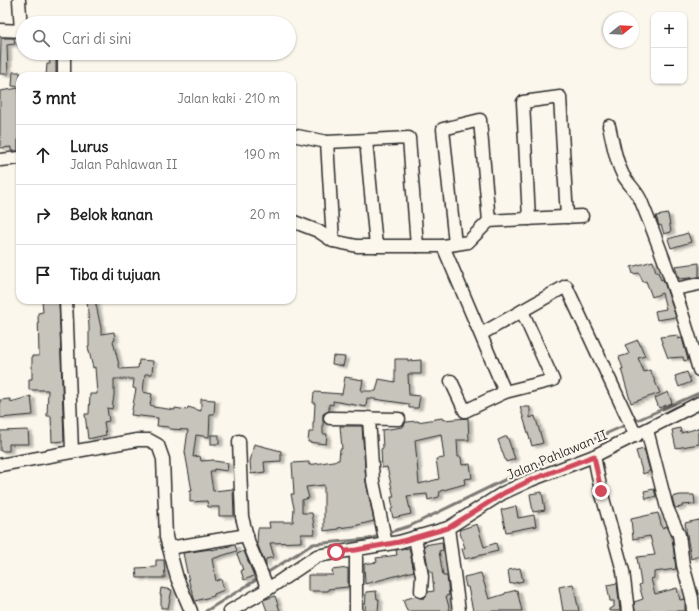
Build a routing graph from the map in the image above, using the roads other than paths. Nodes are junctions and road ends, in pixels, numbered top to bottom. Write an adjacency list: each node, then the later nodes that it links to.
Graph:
1 (19, 0): 2 (street)
2 (21, 16)
3 (0, 30): 4 (street)
4 (16, 31)
5 (64, 60): 6 (street)
6 (64, 72)
7 (609, 126): 23 (street)
8 (296, 136): 10 (street)
9 (366, 140): 10 (street); 20 (street); 21 (street)
10 (327, 142): 18 (street)
11 (16, 158): 12 (street)
12 (0, 160)
13 (582, 216): 14 (street)
14 (567, 217): 15 (street); 15 (street)
15 (529, 219): 16 (street)
16 (489, 221): 19 (street); 19 (street)
17 (296, 223): 18 (street)
18 (333, 241): 20 (street)
19 (449, 245): 21 (street); 26 (street)
20 (376, 246): 21 (street)
21 (416, 246)
22 (699, 284): 23 (street)
23 (675, 289): 27 (street)
24 (66, 304): 37 (street)
25 (522, 311): 26 (street); 29 (street); 35 (street)
26 (481, 334): 29 (street)
27 (699, 370)
28 (451, 381): 29 (street)
29 (505, 392)
30 (699, 403): 34 (street, Jalan Pahlawan II)
31 (330, 418): 32 (street)
32 (368, 418): 33 (street); 43 (street)
33 (399, 419)
34 (647, 430): 35 (street, Jalan Pahlawan II); 53 (street)
35 (636, 436): 38 (street, Jalan Pahlawan II)
36 (239, 441): 41 (street)
37 (72, 451): 39 (street); 44 (street)
38 (594, 456): 40 (street, Jalan Pahlawan II); 52 (street)
39 (0, 465)
40 (448, 528): 42 (street, Jalan Pahlawan II); 51 (street)
41 (247, 535): 44 (street); 46 (street)
42 (415, 537): 43 (street, Jalan Pahlawan II); 47 (street)
43 (386, 542): 45 (street, Jalan Pahlawan II)
44 (169, 548): 49 (street)
45 (356, 550): 46 (street, Jalan Pahlawan II); 50 (street)
46 (267, 586): 48 (street, Jalan Pahlawan II)
47 (421, 591)
48 (233, 610)
49 (191, 611)
50 (356, 611)
51 (459, 611)
52 (628, 611)
53 (693, 611)

